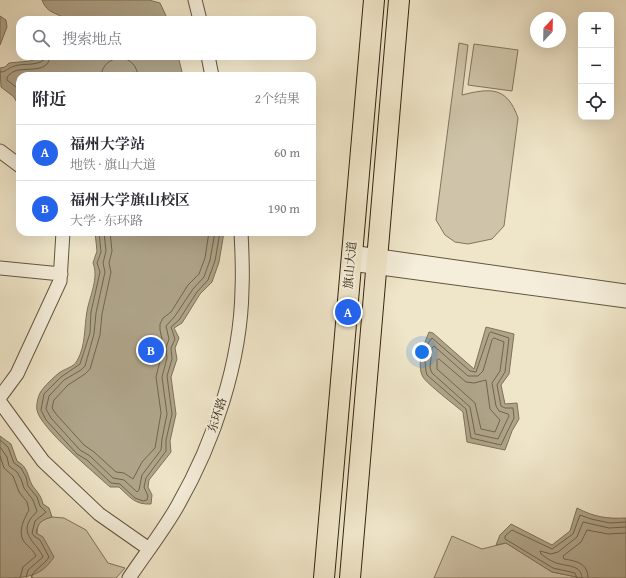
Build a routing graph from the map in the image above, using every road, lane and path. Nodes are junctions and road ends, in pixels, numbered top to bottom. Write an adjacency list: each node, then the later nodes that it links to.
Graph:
1 (195, 0): 4 (street)
2 (374, 0): 11 (highway, 旗山大道)
3 (399, 0): 12 (highway)
4 (199, 16)
5 (209, 60): 6 (street)
6 (211, 72)
7 (0, 151): 8 (street)
8 (16, 163)
9 (63, 236): 14 (street)
10 (241, 236): 19 (street, 东环路)
11 (351, 258): 12 (street); 21 (highway, 旗山大道)
12 (376, 261): 15 (street); 16 (street); 22 (highway)
13 (0, 268): 14 (street)
14 (61, 274): 17 (street)
15 (626, 291)
16 (626, 301)
17 (0, 397)
18 (0, 402): 19 (street)
19 (149, 549): 20 (street, 东环路)
20 (129, 578)
21 (324, 578)
22 (350, 578)

